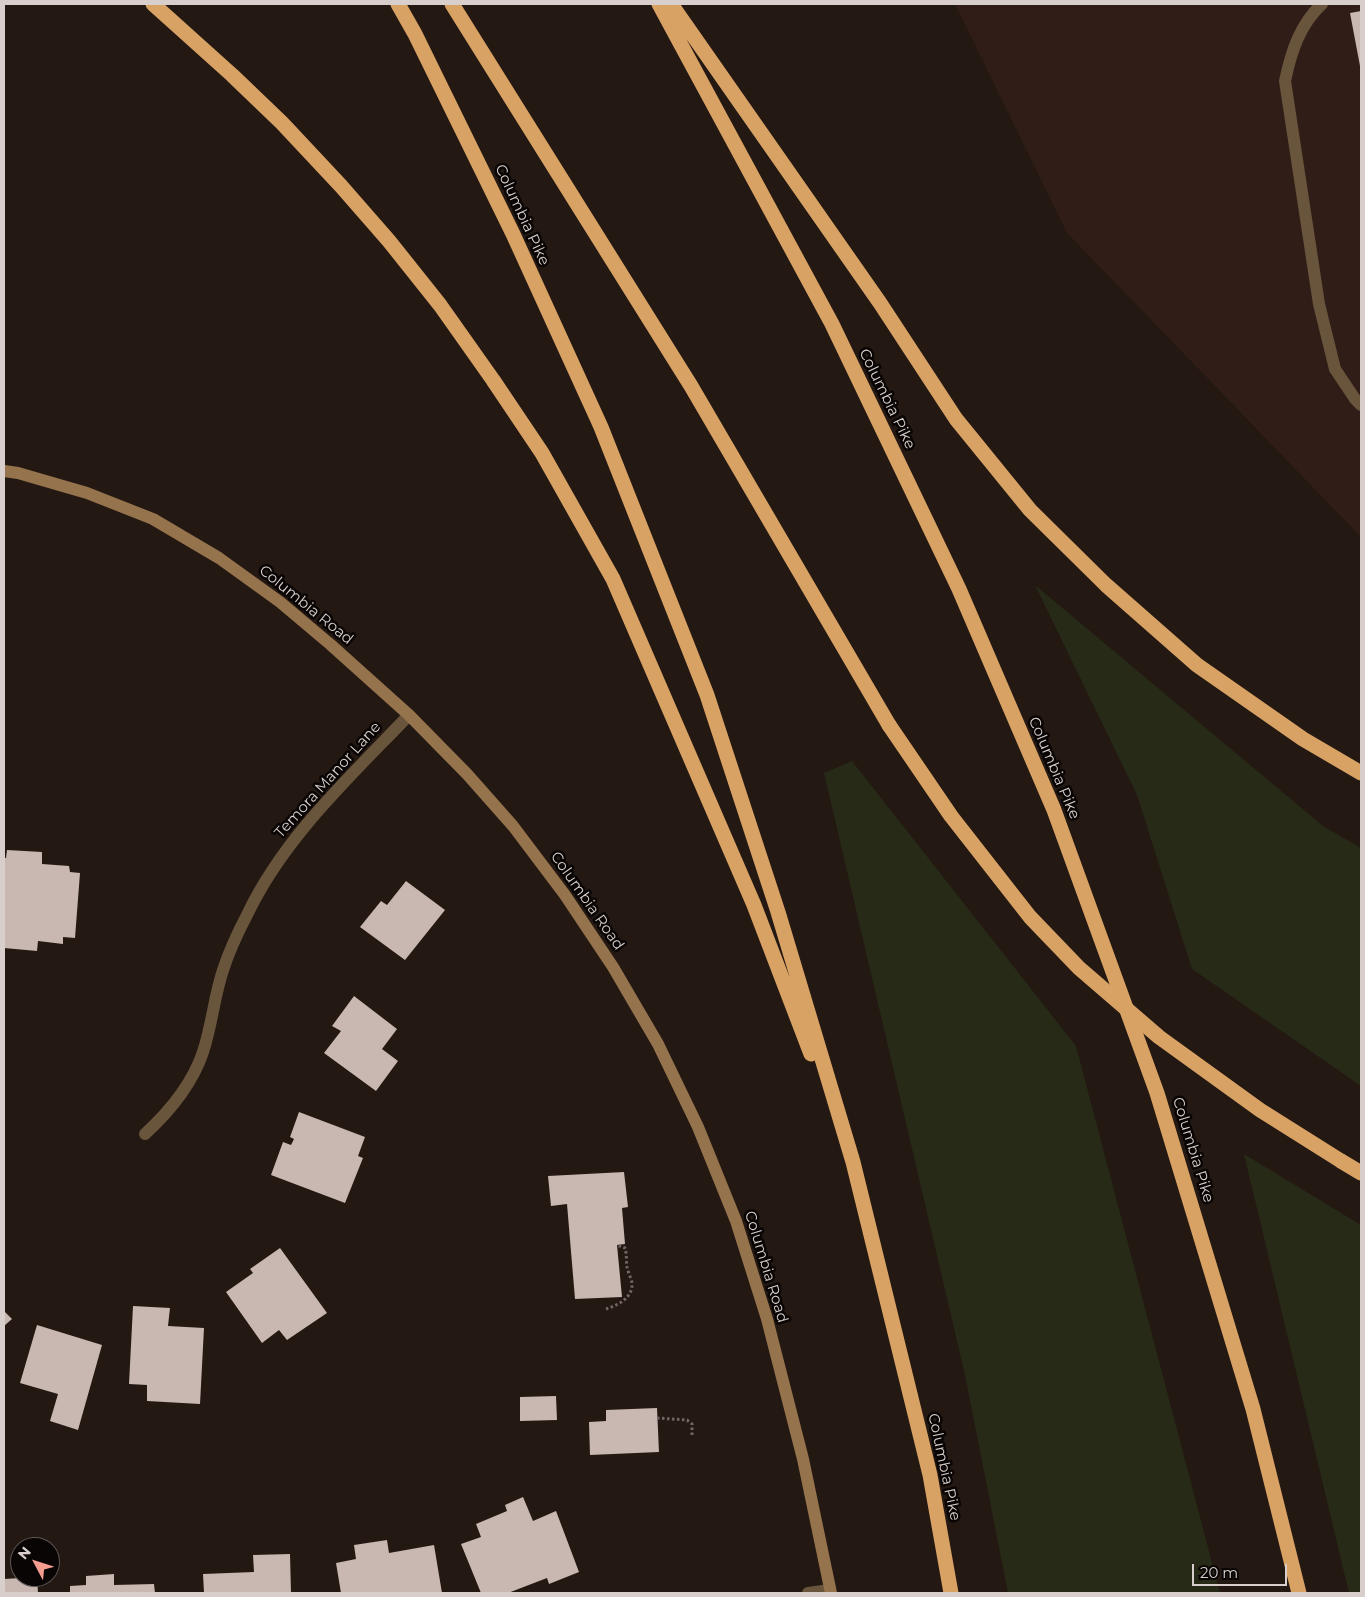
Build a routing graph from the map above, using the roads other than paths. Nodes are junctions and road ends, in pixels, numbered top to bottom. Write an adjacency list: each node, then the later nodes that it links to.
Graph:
1 (153, 4): 12 (highway)
2 (398, 4): 12 (highway, Columbia Pike)
3 (452, 4): 13 (highway, bridge)
4 (659, 4): 17 (highway, Columbia Pike)
5 (671, 4): 10 (highway)
6 (1322, 4): 7 (street)
7 (1361, 405)
8 (4, 471): 9 (street, Columbia Road)
9 (409, 715): 11 (street, Temora Manor Lane); 14 (street, Columbia Road)
10 (1361, 773)
11 (145, 1134)
12 (853, 1162): 16 (highway, Columbia Pike)
13 (1361, 1173)
14 (831, 1591): 15 (street)
15 (808, 1593)
16 (951, 1593)
17 (1299, 1593)

